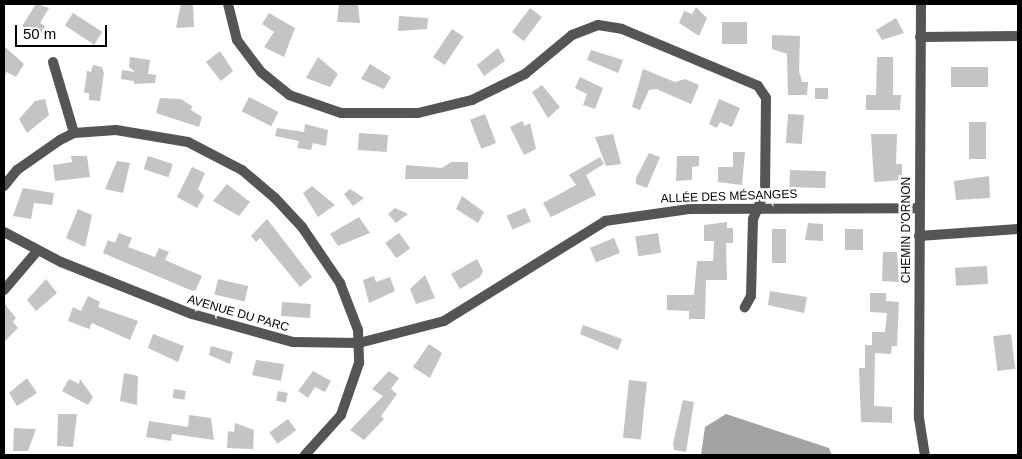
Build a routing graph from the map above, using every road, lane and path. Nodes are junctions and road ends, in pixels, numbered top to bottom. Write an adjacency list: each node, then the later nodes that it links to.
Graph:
1 (228, 4): 8 (street)
2 (921, 4): 4 (street, CHEMIN D'ORNON)
3 (1018, 36): 4 (street)
4 (920, 37): 9 (street, CHEMIN D'ORNON)
5 (53, 62): 6 (street)
6 (74, 134): 7 (street); 17 (street)
7 (4, 186)
8 (758, 206): 9 (street, ALLÉE DES MÉSANGES); 14 (street, ALLÉE DES MÉSANGES); 16 (street)
9 (919, 208): 12 (street, CHEMIN D'ORNON)
10 (1018, 229): 12 (street)
11 (4, 232): 13 (street, AVENUE DU PARC)
12 (919, 236): 19 (street, CHEMIN D'ORNON)
13 (38, 250): 15 (street); 17 (street, AVENUE DU PARC)
14 (524, 271): 17 (street, AVENUE DU PARC)
15 (4, 290)
16 (745, 307)
17 (359, 343): 18 (street)
18 (305, 455)
19 (925, 455)

